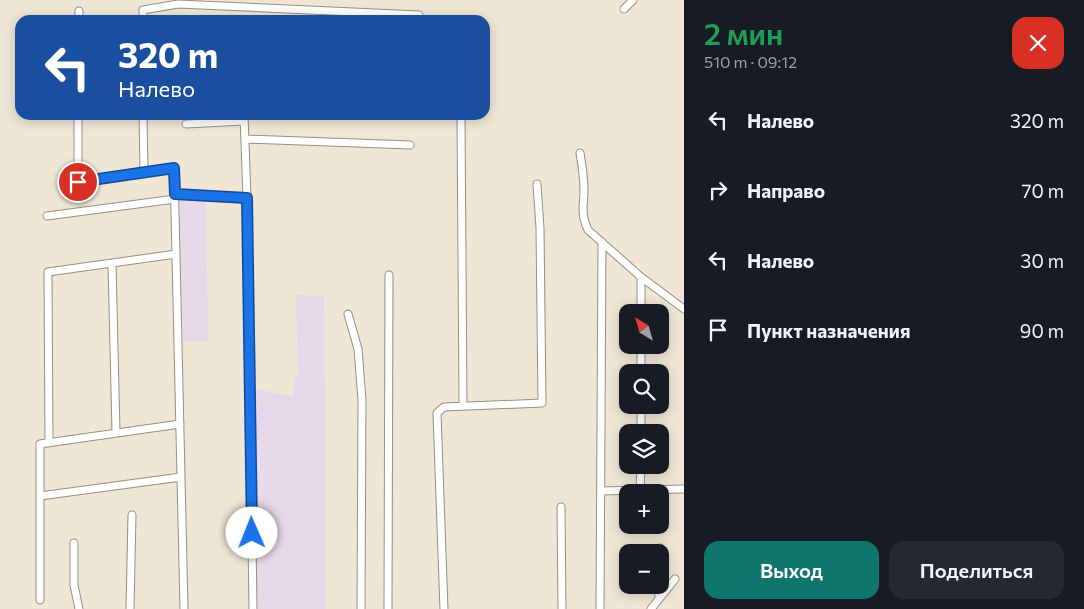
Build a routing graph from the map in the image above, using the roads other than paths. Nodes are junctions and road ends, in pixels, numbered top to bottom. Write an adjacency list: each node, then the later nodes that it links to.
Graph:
1 (633, 0): 2 (street)
2 (624, 9)
3 (307, 10): 6 (street); 7 (street); 8 (street)
4 (79, 11): 5 (street)
5 (79, 15)
6 (143, 15)
7 (307, 15)
8 (400, 15)
9 (78, 120): 18 (street)
10 (143, 120): 18 (street)
11 (225, 120): 14 (street)
12 (244, 120): 15 (street)
13 (461, 120): 31 (street)
14 (186, 124)
15 (245, 139): 16 (street); 21 (street)
16 (410, 145)
17 (580, 153): 23 (street)
18 (144, 172): 20 (street)
19 (537, 184): 31 (street)
20 (175, 196): 21 (street); 22 (street); 24 (street)
21 (247, 198): 51 (street)
22 (47, 216)
23 (602, 242): 27 (street); 39 (street)
24 (176, 254): 25 (street); 32 (street)
25 (112, 263): 33 (street); 34 (street)
26 (389, 275): 53 (street)
27 (641, 278): 28 (street); 29 (street)
28 (641, 304)
29 (684, 309)
30 (348, 314): 52 (street)
31 (463, 406): 54 (street)
32 (180, 424): 33 (street); 35 (street)
33 (116, 433): 34 (street)
34 (49, 443): 40 (street)
35 (181, 477): 40 (street); 50 (street)
36 (669, 489): 37 (street)
37 (684, 489)
38 (619, 490): 39 (street)
39 (601, 491): 56 (street)
40 (40, 496): 47 (street)
41 (561, 506): 55 (street)
42 (132, 515): 49 (street)
43 (74, 543): 48 (street)
44 (675, 579): 46 (street)
45 (659, 594): 46 (street)
46 (659, 599): 57 (street)
47 (40, 600)
48 (79, 609)
49 (130, 609)
50 (184, 609)
51 (253, 609)
52 (362, 609)
53 (388, 609)
54 (444, 609)
55 (562, 609)
56 (600, 609)
57 (651, 609)

